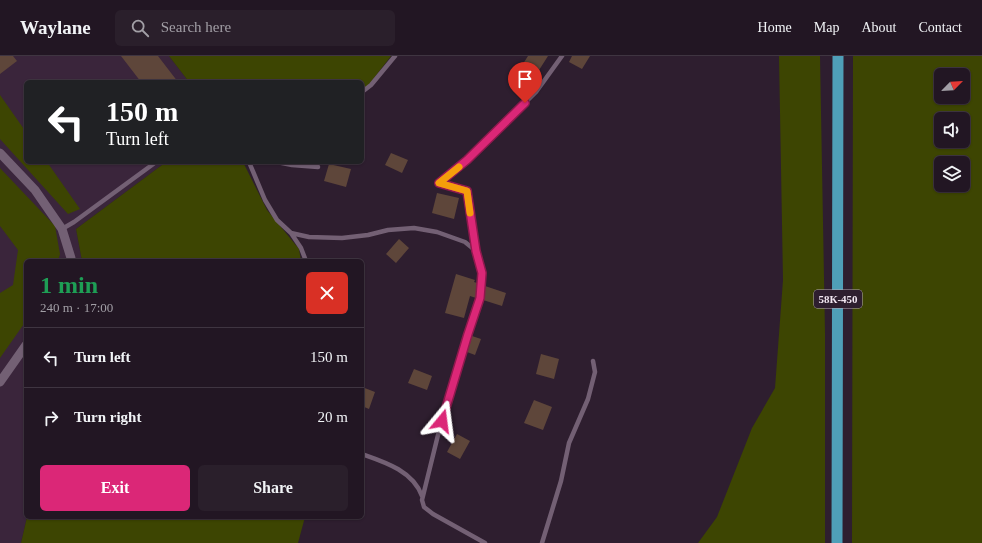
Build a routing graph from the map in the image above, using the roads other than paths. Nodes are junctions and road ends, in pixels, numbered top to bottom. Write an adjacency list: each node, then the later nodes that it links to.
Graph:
1 (395, 56): 4 (lane)
2 (562, 56): 12 (lane)
3 (838, 56): 22 (highway, 58К-450)
4 (364, 91)
5 (0, 153): 10 (street)
6 (153, 164): 10 (lane)
7 (250, 164): 11 (lane)
8 (287, 164): 9 (lane)
9 (318, 167)
10 (62, 229): 13 (street)
11 (291, 233): 12 (lane); 14 (lane)
12 (476, 251): 19 (lane)
13 (71, 259)
14 (305, 259)
15 (24, 348): 17 (street)
16 (593, 361): 21 (lane)
17 (0, 382)
18 (364, 455): 19 (lane)
19 (423, 497): 20 (lane)
20 (485, 543)
21 (542, 543)
22 (837, 543)

